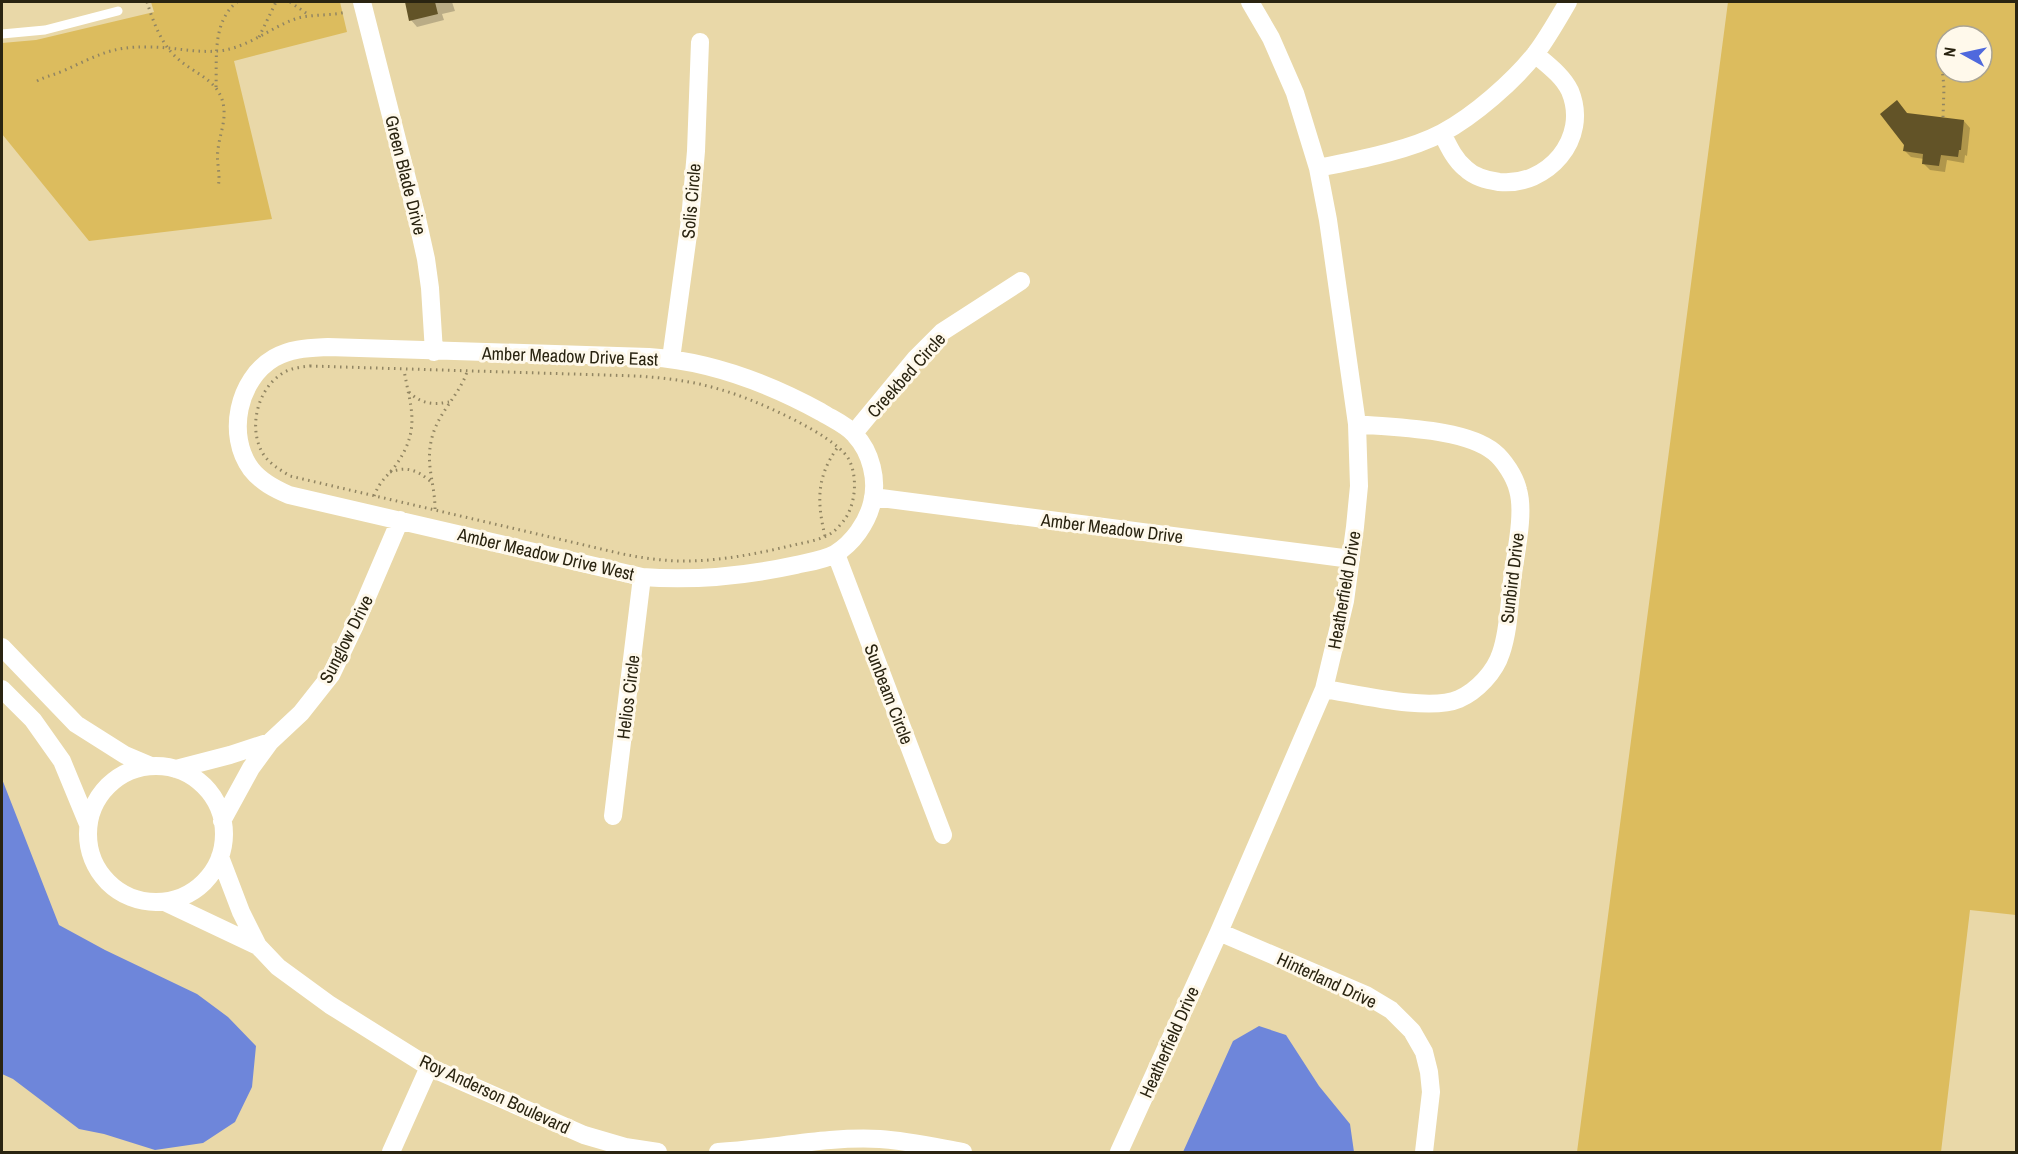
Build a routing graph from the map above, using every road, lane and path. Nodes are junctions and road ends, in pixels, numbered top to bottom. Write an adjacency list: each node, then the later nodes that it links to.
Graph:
1 (147, 2): 14 (path)
2 (237, 2): 15 (path)
3 (276, 2): 12 (path)
4 (290, 2): 10 (path)
5 (362, 2): 25 (street, Green Blade Drive)
6 (1250, 2): 22 (street, Heatherfield Drive)
7 (1568, 2): 16 (street)
8 (118, 12): 11 (lane)
9 (346, 12): 10 (path)
10 (311, 15): 12 (path)
11 (2, 34)
12 (259, 38): 15 (path)
13 (699, 42): 26 (street, Solis Circle)
14 (169, 49): 15 (path); 17 (path); 19 (path)
15 (216, 51): 19 (path)
16 (1535, 54): 21 (street); 21 (street)
17 (37, 81)
18 (1944, 84): 20 (path)
19 (216, 87): 23 (path)
20 (1943, 117)
21 (1442, 134): 22 (street)
22 (1318, 168): 32 (street, Heatherfield Drive)
23 (218, 187)
24 (1021, 281): 33 (street, Creekbed Circle)
25 (434, 352): 26 (street, Amber Meadow Drive East); 31 (street, Amber Meadow Drive East)
26 (671, 358): 33 (street, Amber Meadow Drive East)
27 (404, 370): 28 (path); 29 (path); 37 (path)
28 (467, 372): 30 (path); 34 (path)
29 (409, 392): 30 (path); 35 (path)
30 (451, 402): 36 (path)
31 (238, 417): 40 (street, Amber Meadow Drive West)
32 (1357, 424): 43 (street, Heatherfield Drive); 47 (street, Sunbird Drive)
33 (854, 433): 38 (street, Amber Meadow Drive East)
34 (838, 446): 41 (path); 41 (path)
35 (389, 472): 36 (path); 37 (path)
36 (432, 482): 39 (path)
37 (374, 496): 39 (path)
38 (873, 497): 42 (street, Amber Meadow Drive West); 43 (street, Amber Meadow Drive)
39 (435, 509): 41 (path)
40 (400, 520): 44 (street, Amber Meadow Drive West); 48 (street, Sunglow Drive)
41 (825, 536)
42 (836, 554): 44 (street, Amber Meadow Drive West); 54 (street, Sunbeam Circle)
43 (1351, 559): 47 (street, Heatherfield Drive)
44 (642, 577): 51 (street, Helios Circle)
45 (2, 647): 49 (street)
46 (2, 688): 53 (street)
47 (1324, 689): 57 (street, Heatherfield Drive)
48 (270, 742): 50 (street, Sunglow Drive); 52 (street, Sunglow Drive)
49 (151, 766): 50 (street); 53 (street)
50 (176, 769): 52 (street)
51 (613, 816)
52 (222, 821): 55 (street)
53 (88, 824): 56 (street)
54 (943, 836)
55 (220, 857): 56 (street); 58 (street, Roy Anderson Boulevard)
56 (165, 902): 58 (street, Roy Anderson Boulevard)
57 (1219, 932): 66 (street, Heatherfield Drive); 67 (street, Hinterland Drive)
58 (258, 946): 59 (street, Roy Anderson Boulevard)
59 (429, 1067): 61 (street); 62 (street, Roy Anderson Boulevard)
60 (941, 1150): 64 (street); 65 (street)
61 (391, 1152)
62 (650, 1152): 63 (street, Roy Anderson Boulevard)
63 (658, 1152)
64 (718, 1152)
65 (963, 1152)
66 (1119, 1152)
67 (1424, 1152)

